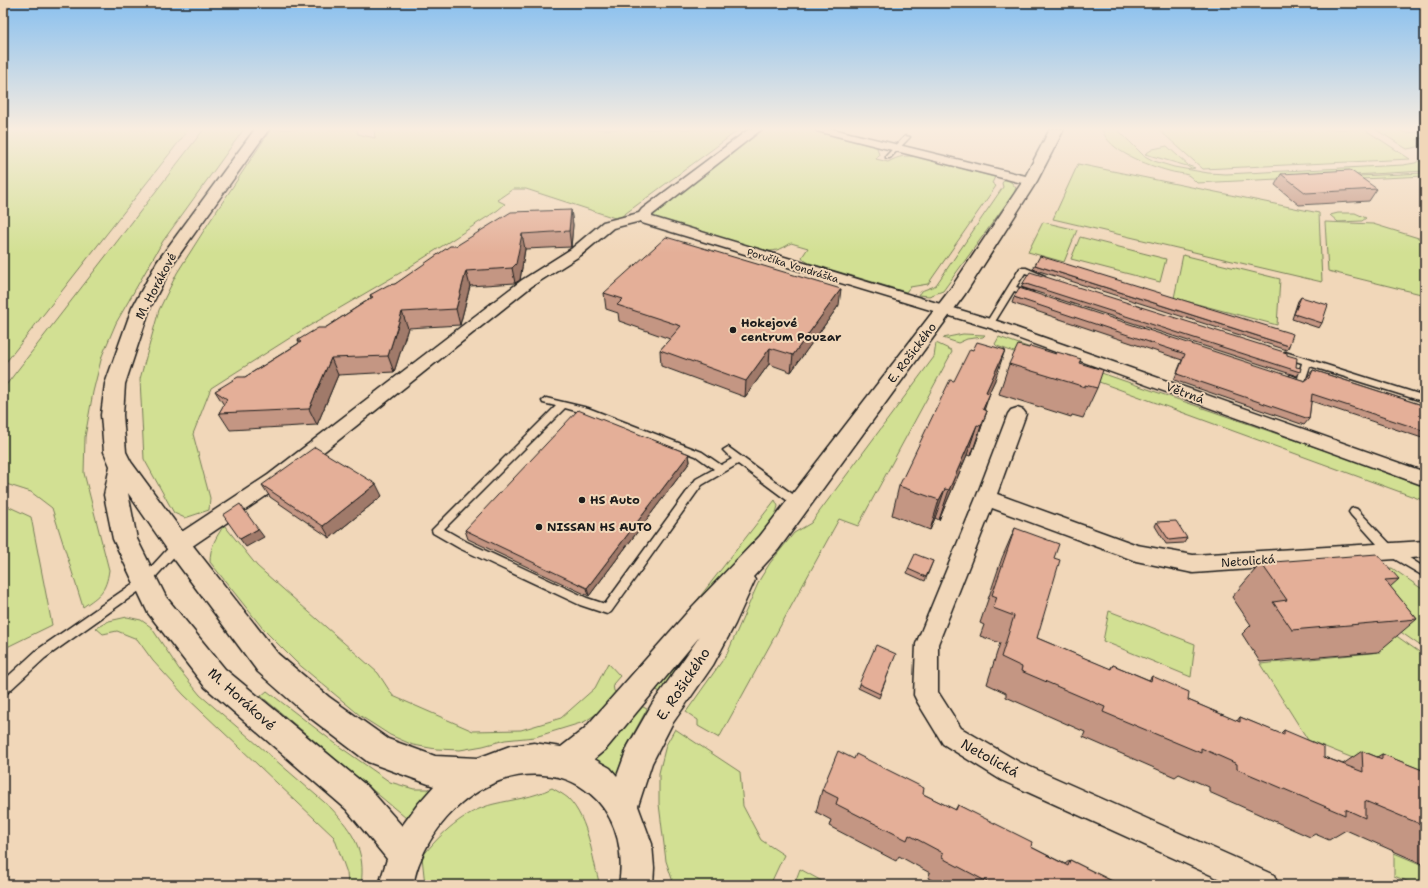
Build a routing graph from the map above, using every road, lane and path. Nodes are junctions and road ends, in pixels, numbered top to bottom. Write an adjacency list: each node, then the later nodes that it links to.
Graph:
1 (232, 170): 21 (street, M. Horákové)
2 (702, 170): 6 (street)
3 (980, 170): 5 (street)
4 (1035, 170): 5 (street, E. Rošického)
5 (1030, 181): 10 (street, E. Rošického)
6 (644, 216): 10 (street, Poručíka Vondráška); 27 (street)
7 (1053, 279): 8 (lane)
8 (1012, 288): 9 (lane); 11 (lane)
9 (1035, 295)
10 (945, 309): 11 (street, Větrná); 25 (street, E. Rošického)
11 (990, 323): 23 (street, Větrná)
12 (1277, 352): 13 (lane)
13 (1307, 362): 14 (lane); 15 (lane)
14 (1286, 377)
15 (1425, 399)
16 (546, 401): 17 (lane)
17 (563, 405): 22 (lane); 22 (lane)
18 (1017, 414): 24 (street, Netolická)
19 (728, 450): 20 (lane)
20 (738, 460): 22 (lane); 25 (lane)
21 (121, 466): 27 (street, M. Horákové); 32 (street, M. Horákové)
22 (721, 470)
23 (1425, 479)
24 (986, 498): 29 (street, Netolická); 40 (street, Netolická)
25 (799, 504): 30 (street, E. Rošického)
26 (1354, 512): 29 (lane)
27 (178, 545): 32 (lane); 35 (street, M. Horákové)
28 (1425, 549): 29 (street, Netolická)
29 (1390, 551): 31 (lane)
30 (750, 565): 34 (street, E. Rošického); 36 (street, E. Rošického)
31 (1425, 573)
32 (145, 581): 33 (lane); 37 (street, M. Horákové)
33 (3, 689)
34 (566, 762): 35 (street); 36 (street)
35 (478, 773): 37 (street)
36 (622, 806): 38 (street)
37 (405, 855): 39 (street)
38 (640, 881)
39 (396, 885)
40 (1264, 885)

